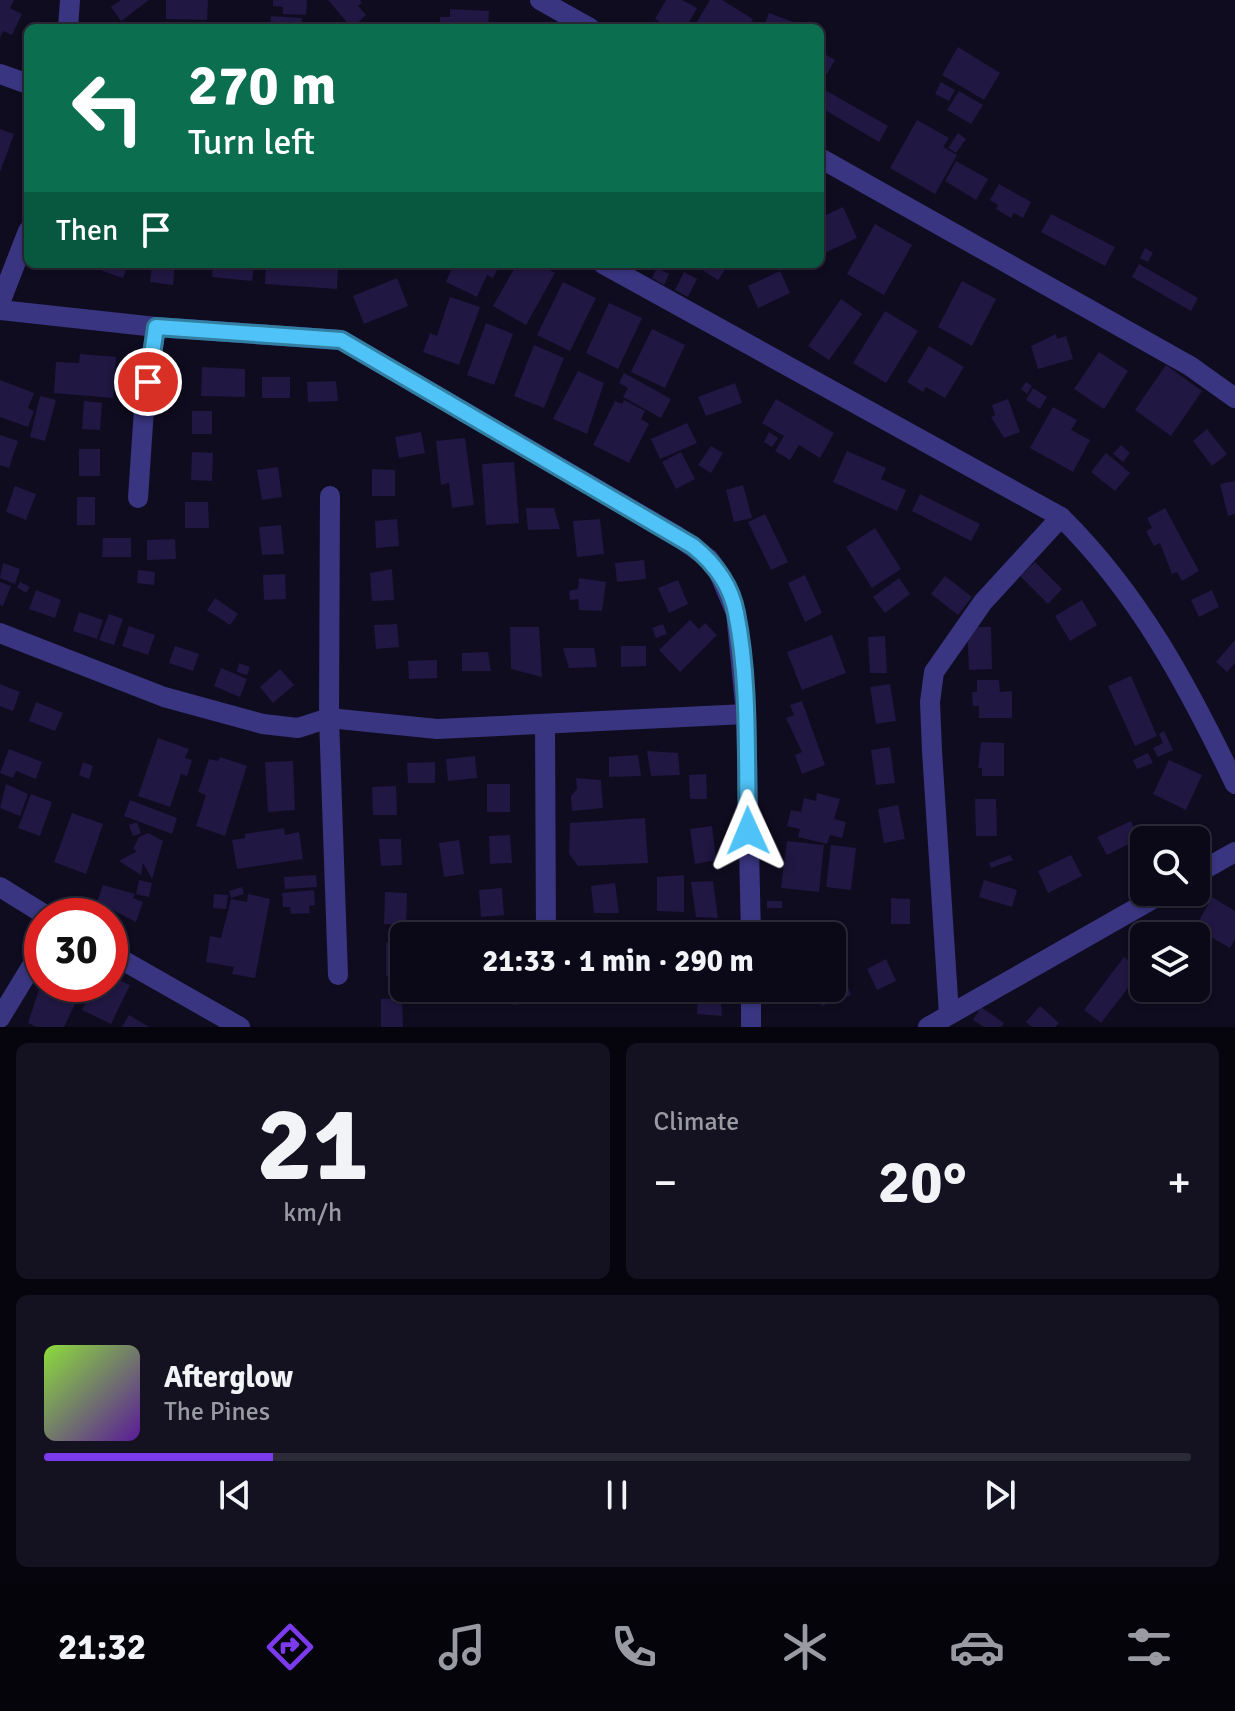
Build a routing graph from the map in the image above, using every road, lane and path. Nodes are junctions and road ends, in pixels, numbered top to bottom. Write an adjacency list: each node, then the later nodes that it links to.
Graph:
1 (70, 0): 3 (street)
2 (540, 0): 4 (street)
3 (68, 24)
4 (583, 24)
5 (0, 74): 6 (street)
6 (24, 83)
7 (824, 160): 13 (street)
8 (24, 241): 10 (street)
9 (610, 268): 16 (street)
10 (0, 303)
11 (0, 310): 12 (street)
12 (156, 327): 15 (street); 18 (street)
13 (1235, 398)
14 (330, 496): 19 (street)
15 (138, 498)
16 (1061, 517): 21 (street); 33 (street)
17 (0, 633): 19 (street)
18 (746, 714): 20 (street); 28 (street)
19 (329, 718): 20 (street); 30 (street)
20 (545, 724): 27 (street)
21 (1235, 784)
22 (1235, 852): 23 (street)
23 (1210, 866)
24 (0, 887): 25 (street)
25 (24, 902)
26 (1140, 906): 33 (street)
27 (546, 922)
28 (751, 922)
29 (128, 963): 35 (street)
30 (338, 975)
31 (24, 979): 34 (street)
32 (751, 1002): 36 (street)
33 (949, 1014): 37 (street)
34 (0, 1018)
35 (240, 1027)
36 (751, 1027)
37 (928, 1027)

